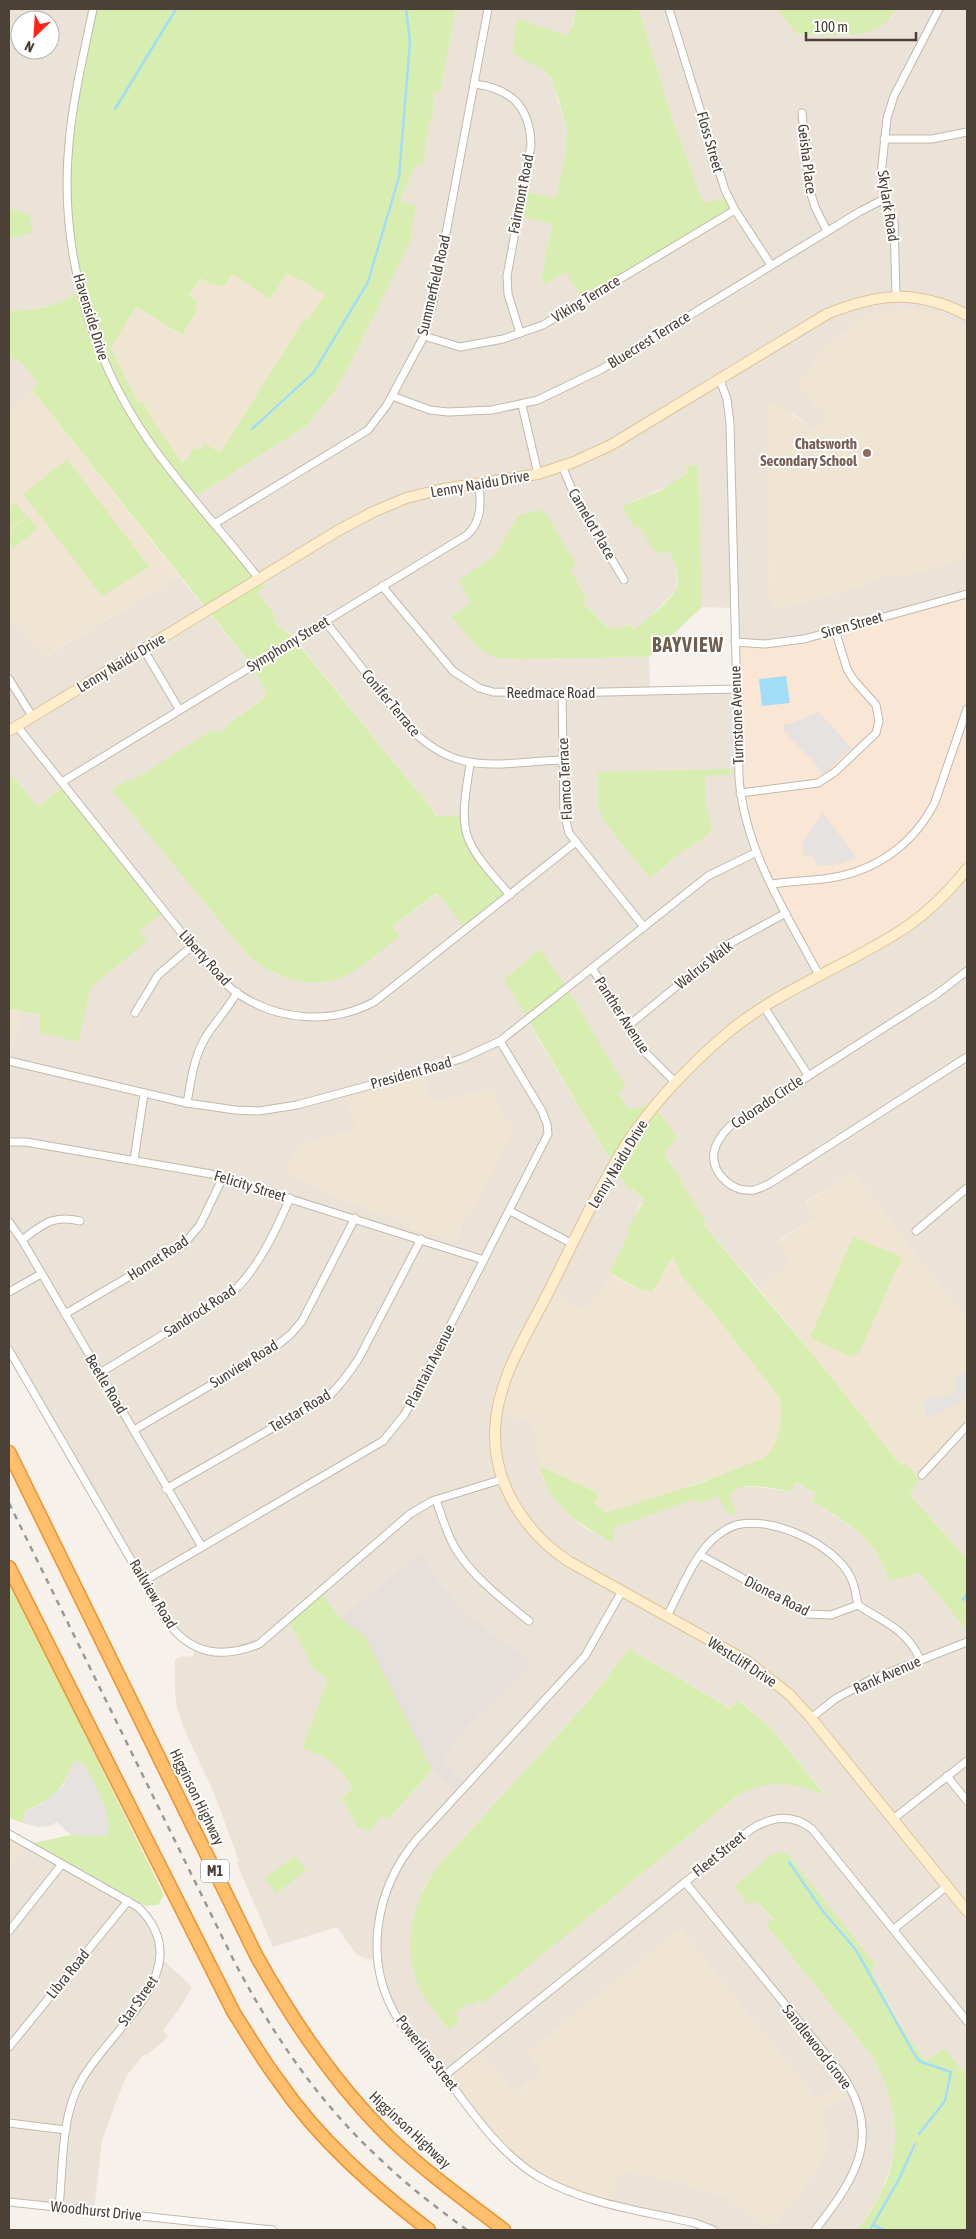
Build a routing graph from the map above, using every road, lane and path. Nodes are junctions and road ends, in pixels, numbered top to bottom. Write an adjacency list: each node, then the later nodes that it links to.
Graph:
1 (93, 9): 23 (street, Havenside Drive)
2 (488, 9): 5 (street, Summerfield Road)
3 (669, 9): 10 (street, Floss Street)
4 (939, 9): 8 (street, Skylark Road)
5 (475, 84): 15 (street, Fairmont Road); 16 (street, Summerfield Road)
6 (802, 114): 11 (street, Geisha Place)
7 (967, 132): 8 (street)
8 (884, 139): 9 (street, Skylark Road)
9 (886, 198): 11 (street, Bluecrest Terrace); 13 (street, Skylark Road)
10 (734, 210): 12 (street, Floss Street); 15 (street, Viking Terrace)
11 (827, 231): 12 (street, Bluecrest Terrace)
12 (771, 265): 19 (street, Bluecrest Terrace)
13 (896, 296): 14 (street, Lenny Naidu Drive); 17 (street, Lenny Naidu Drive)
14 (967, 315)
15 (520, 333): 16 (street, Viking Terrace)
16 (424, 336): 18 (street, Summerfield Road)
17 (720, 380): 20 (street, Lenny Naidu Drive); 30 (street, Turnstone Avenue)
18 (392, 396): 19 (street, Bluecrest Terrace); 23 (street, Summerfield Road)
19 (522, 405): 21 (street)
20 (562, 466): 21 (street, Lenny Naidu Drive); 25 (street, Camelot Place)
21 (538, 474): 22 (street, Lenny Naidu Drive)
22 (479, 484): 24 (street, Lenny Naidu Drive); 26 (street, Symphony Street)
23 (214, 524): 24 (street, Havenside Drive)
24 (259, 579): 31 (street, Lenny Naidu Drive)
25 (624, 580)
26 (382, 586): 28 (street, Symphony Street); 34 (street, Reedmace Road)
27 (967, 594): 29 (street, Siren Street)
28 (325, 621): 35 (street, Symphony Street); 40 (street, Conifer Terrace)
29 (835, 630): 30 (street, Siren Street); 42 (street)
30 (735, 642): 33 (street, Turnstone Avenue)
31 (144, 650): 35 (street); 37 (street, Lenny Naidu Drive)
32 (9, 679): 37 (street)
33 (736, 689): 34 (street, Reedmace Road); 42 (street, Turnstone Avenue)
34 (562, 693): 39 (street, Flamco Terrace)
35 (179, 709): 41 (street, Symphony Street)
36 (967, 710): 46 (street)
37 (32, 716): 38 (street, Lenny Naidu Drive)
38 (13, 729): 41 (street, Liberty Road)
39 (564, 760): 40 (street, Conifer Terrace); 43 (street, Flamco Terrace)
40 (470, 764): 47 (street)
41 (62, 782): 50 (street, Liberty Road)
42 (740, 793): 44 (street, Turnstone Avenue)
43 (576, 842): 47 (street, Liberty Road); 49 (street, Flamco Terrace)
44 (755, 853): 46 (street, Turnstone Avenue); 49 (street, President Road)
45 (967, 869): 53 (street, Lenny Naidu Drive)
46 (772, 884): 48 (street, Turnstone Avenue)
47 (510, 895): 54 (street, Liberty Road)
48 (786, 912): 53 (street, Turnstone Avenue); 57 (street, Walrus Walk)
49 (644, 927): 51 (street, President Road)
50 (192, 946): 54 (street, Liberty Road); 56 (street)
51 (592, 968): 57 (street, Panther Avenue); 58 (street, President Road)
52 (967, 971): 61 (street, Colorado Circle)
53 (819, 975): 55 (street, Lenny Naidu Drive)
54 (237, 992): 64 (street)
55 (764, 1007): 61 (street); 62 (street, Lenny Naidu Drive)
56 (135, 1013)
57 (628, 1026): 62 (street, Panther Avenue)
58 (500, 1041): 64 (street, President Road); 70 (street, Plantain Avenue)
59 (967, 1057): 61 (street, Colorado Circle)
60 (9, 1061): 63 (street, President Road)
61 (808, 1075)
62 (675, 1082): 77 (street, Lenny Naidu Drive)
63 (144, 1094): 64 (street, President Road); 66 (street)
64 (188, 1103)
65 (9, 1142): 66 (street, Felicity Street)
66 (134, 1160): 67 (street, Felicity Street)
67 (223, 1177): 69 (street, Felicity Street); 81 (street, Hornet Road)
68 (967, 1188): 74 (street)
69 (290, 1198): 71 (street, Felicity Street); 83 (street, Sandrock Road)
70 (510, 1211): 77 (street); 78 (street, Plantain Avenue)
71 (356, 1218): 75 (street, Felicity Street); 85 (street, Sunview Road)
72 (80, 1221): 76 (street)
73 (9, 1222): 76 (street, Beetle Road)
74 (916, 1231)
75 (421, 1239): 78 (street, Felicity Street); 89 (street, Telstar Road)
76 (22, 1240): 79 (street, Beetle Road)
77 (573, 1244): 88 (street, Lenny Naidu Drive)
78 (484, 1260): 91 (street, Plantain Avenue)
79 (41, 1274): 80 (street); 81 (street, Beetle Road)
80 (9, 1292)
81 (65, 1314): 83 (street, Beetle Road)
82 (9, 1350): 94 (street, Railview Road)
83 (100, 1373): 85 (street, Beetle Road)
84 (967, 1426): 87 (street)
85 (134, 1430): 89 (street, Beetle Road)
86 (9, 1452): 124 (highway, Higginson Highway / M1)
87 (922, 1475)
88 (503, 1479): 90 (street, Railview Road); 95 (street, Westcliff Drive)
89 (166, 1489): 91 (street, Beetle Road)
90 (436, 1500): 94 (street, Railview Road); 98 (street)
91 (202, 1547): 94 (street, Plantain Avenue)
92 (700, 1555): 96 (street, Dionea Road); 96 (street); 97 (street)
93 (9, 1567): 123 (highway)
94 (144, 1581)
95 (622, 1592): 97 (street, Westcliff Drive); 116 (street, Powerline Street)
96 (858, 1605): 100 (street)
97 (667, 1616): 101 (street, Westcliff Drive)
98 (530, 1621)
99 (967, 1642): 100 (street, Rank Avenue)
100 (920, 1659): 101 (street, Rank Avenue)
101 (812, 1718): 105 (street, Westcliff Drive)
102 (967, 1761): 103 (street)
103 (947, 1776): 104 (street); 105 (street)
104 (967, 1800)
105 (893, 1819): 109 (street, Westcliff Drive)
106 (9, 1834): 107 (street, Star Street)
107 (62, 1864): 110 (street, Star Street); 113 (street)
108 (685, 1882): 112 (street, Fleet Street); 116 (street, Fleet Street); 126 (street, Sandlewood Grove)
109 (947, 1886): 111 (street, Westcliff Drive); 112 (street)
110 (128, 1901): 115 (street, Libra Road); 118 (street, Star Street)
111 (967, 1911)
112 (894, 1929): 114 (street, Fleet Street)
113 (9, 1931)
114 (967, 2021)
115 (9, 2047)
116 (444, 2076): 125 (street, Powerline Street)
117 (9, 2123): 118 (street)
118 (66, 2130): 120 (street, Star Street)
119 (9, 2202): 120 (street, Woodhurst Drive)
120 (59, 2207): 121 (street, Woodhurst Drive)
121 (228, 2228): 122 (street, Woodhurst Drive)
122 (273, 2230)
123 (429, 2230)
124 (504, 2230)
125 (713, 2230)
126 (815, 2230)

